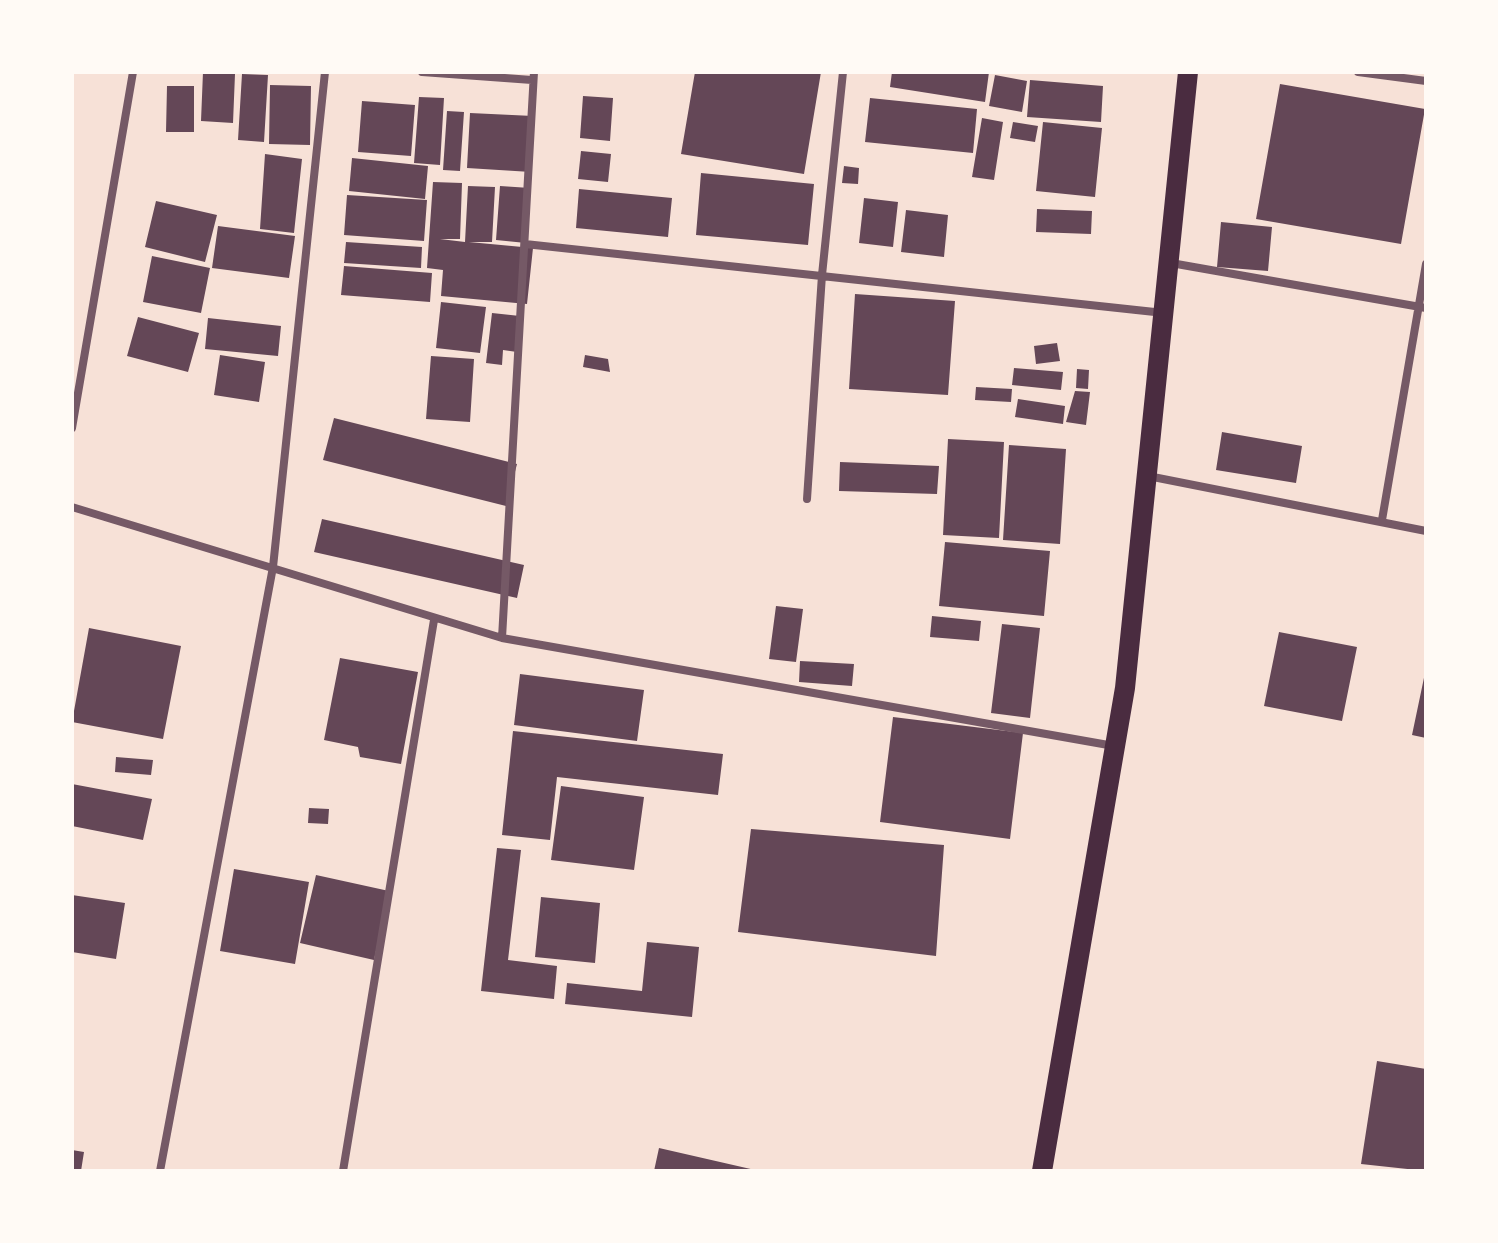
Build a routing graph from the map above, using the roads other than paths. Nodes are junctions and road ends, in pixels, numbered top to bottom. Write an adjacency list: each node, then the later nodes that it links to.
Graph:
1 (133, 72): 15 (street)
2 (325, 72): 21 (street)
3 (422, 72): 7 (street)
4 (843, 72): 12 (street)
5 (1188, 72): 10 (main road)
6 (1358, 72): 8 (street)
7 (533, 76): 9 (street)
8 (1426, 81)
9 (525, 244): 12 (street); 23 (street)
10 (1168, 262): 13 (street); 14 (main road)
11 (1426, 264): 13 (street)
12 (822, 275): 14 (street); 17 (street)
13 (1422, 307): 19 (street)
14 (1164, 313): 16 (main road)
15 (72, 428)
16 (1147, 476): 19 (street); 24 (main road)
17 (807, 499)
18 (72, 507): 21 (street)
19 (1382, 520): 20 (street)
20 (1426, 531)
21 (273, 567): 22 (street); 25 (street)
22 (434, 620): 23 (street); 26 (street)
23 (502, 638): 24 (street)
24 (1116, 746): 27 (main road)
25 (160, 1171)
26 (343, 1171)
27 (1042, 1171)

